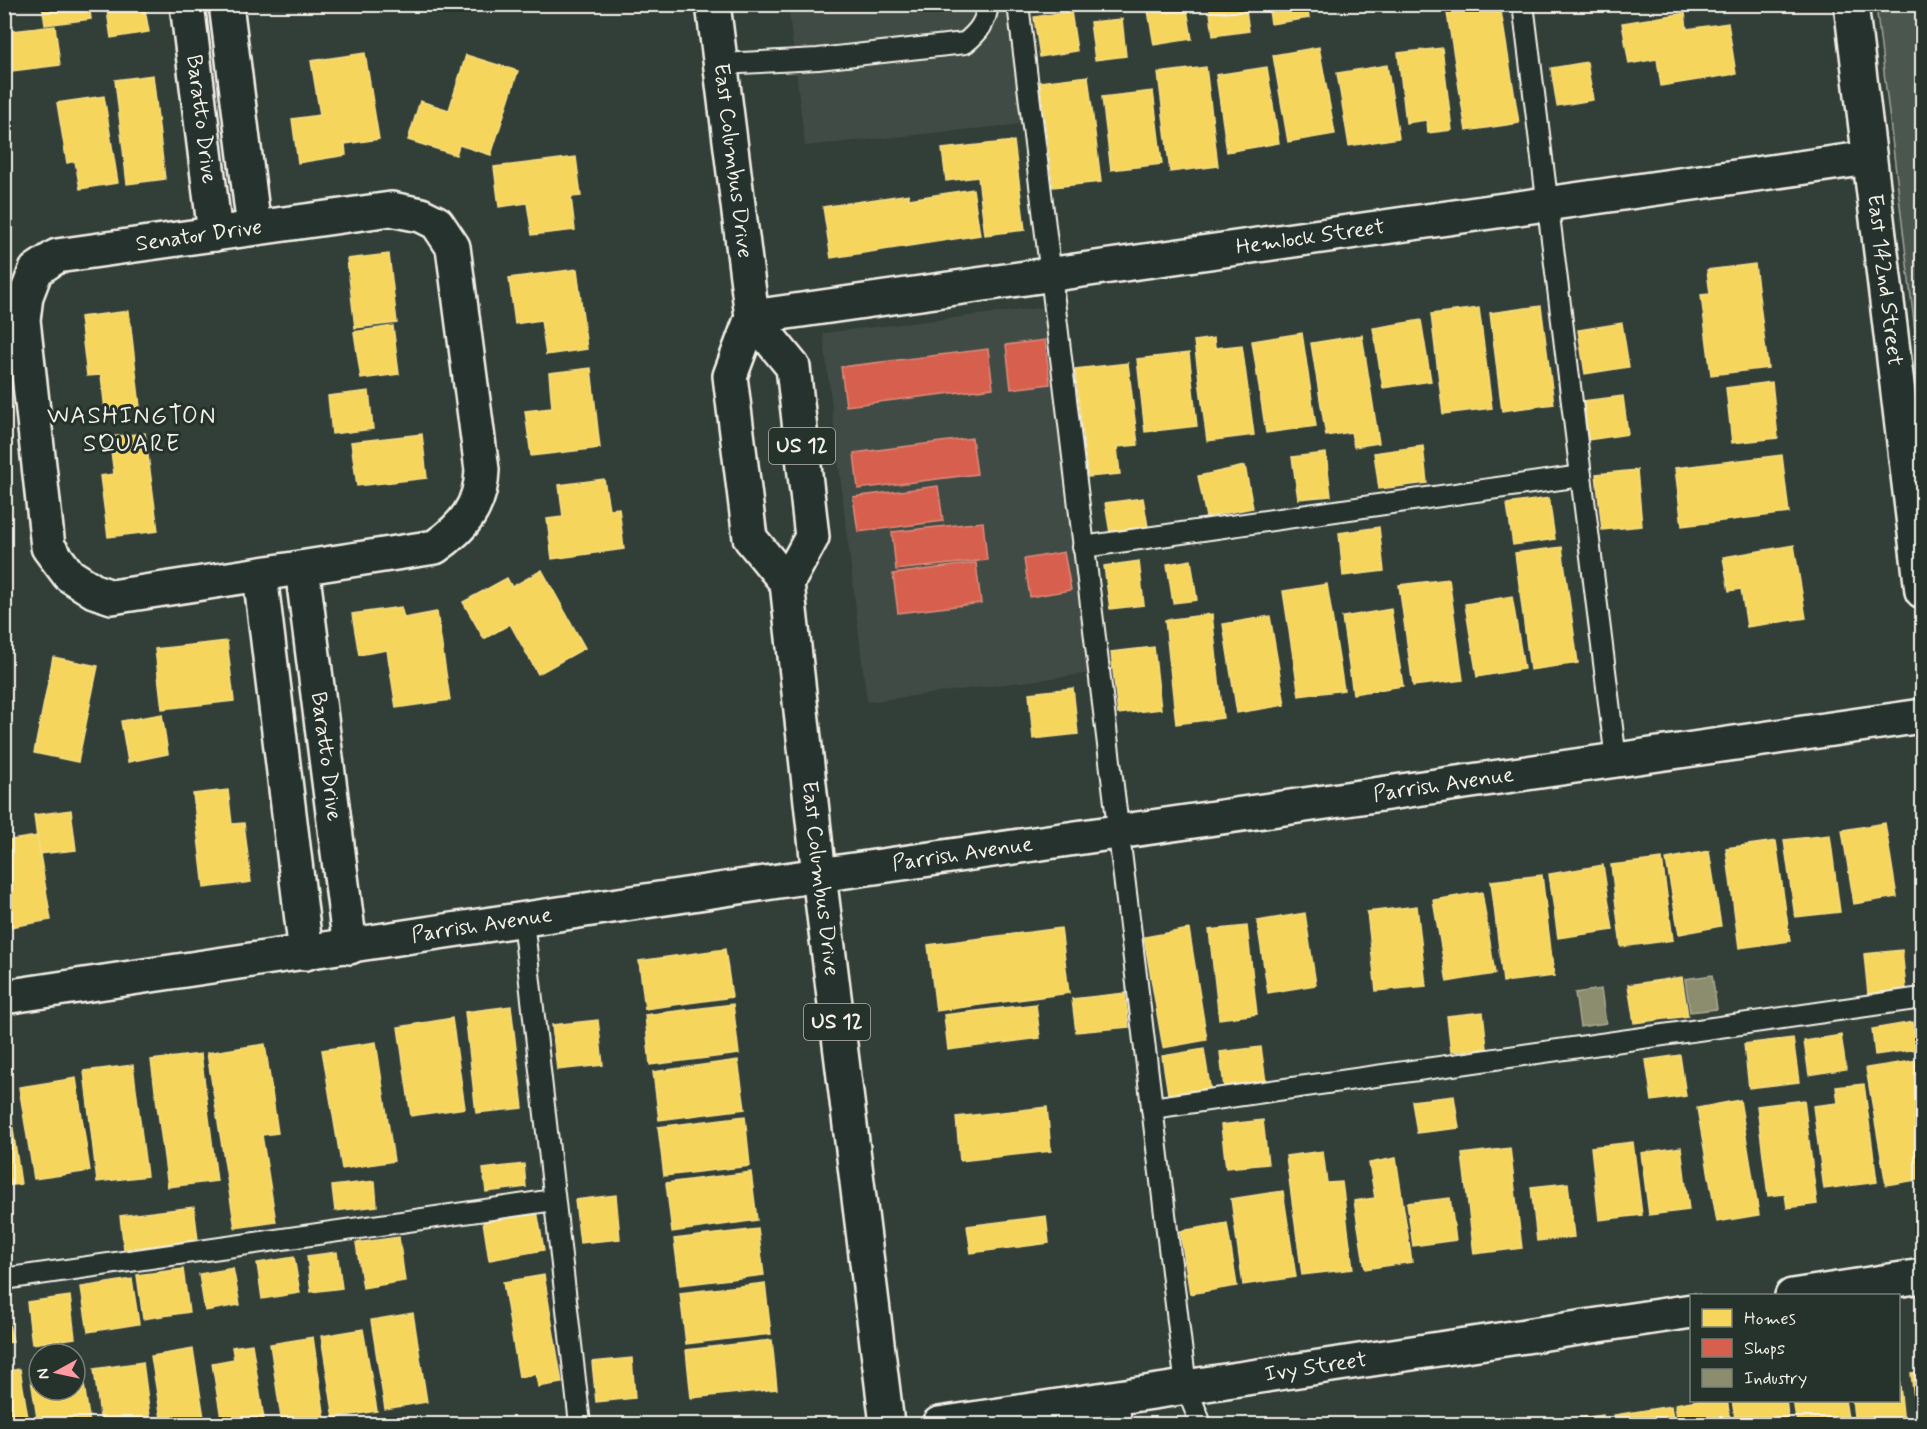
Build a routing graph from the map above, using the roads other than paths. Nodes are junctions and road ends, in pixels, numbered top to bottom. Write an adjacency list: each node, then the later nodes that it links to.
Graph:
1 (187, 4): 12 (street, Baratto Drive)
2 (226, 4): 11 (street, Baratto Drive)
3 (713, 4): 8 (street, East Columbus Drive / US 12)
4 (988, 4): 8 (lane)
5 (1018, 4): 13 (lane)
6 (1523, 4): 10 (lane)
7 (1851, 4): 9 (street, East 142nd Street)
8 (721, 64): 14 (street, East Columbus Drive / US 12)
9 (1869, 158): 10 (street, Hemlock Street); 20 (street, East 142nd Street)
10 (1548, 204): 13 (street, Hemlock Street); 15 (lane)
11 (254, 228): 12 (street, Senator Drive); 17 (street, Senator Drive)
12 (215, 234): 18 (street, Senator Drive)
13 (1051, 275): 14 (street, Hemlock Street); 16 (lane)
14 (752, 317): 19 (street, East Columbus Drive / US 12); 19 (street, US 12)
15 (1581, 476): 16 (lane); 22 (lane)
16 (1083, 547): 23 (lane)
17 (302, 568): 18 (street, Senator Drive); 26 (street, Baratto Drive)
18 (260, 575): 27 (street, Baratto Drive)
19 (787, 583): 24 (street, East Columbus Drive / US 12)
20 (1923, 591)
21 (1923, 716): 22 (street, Parrish Avenue)
22 (1616, 760): 23 (street, Parrish Avenue)
23 (1118, 832): 24 (street, Parrish Avenue); 30 (lane)
24 (819, 875): 25 (street, Parrish Avenue); 40 (street, East Columbus Drive / US 12)
25 (523, 920): 26 (street, Parrish Avenue); 31 (lane)
26 (350, 947): 27 (street, Parrish Avenue)
27 (306, 953): 28 (street, Parrish Avenue)
28 (4, 998)
29 (1923, 998): 30 (lane)
30 (1152, 1108): 36 (lane)
31 (554, 1200): 33 (lane); 39 (lane)
32 (1923, 1276): 34 (street)
33 (4, 1279)
34 (1805, 1294)
35 (1690, 1311): 36 (street, Ivy Street)
36 (1186, 1387): 37 (street, Ivy Street); 42 (lane)
37 (1119, 1411): 38 (street, Ivy Street)
38 (1049, 1416): 41 (street, Ivy Street)
39 (580, 1425)
40 (887, 1425)
41 (939, 1425)
42 (1201, 1425)

